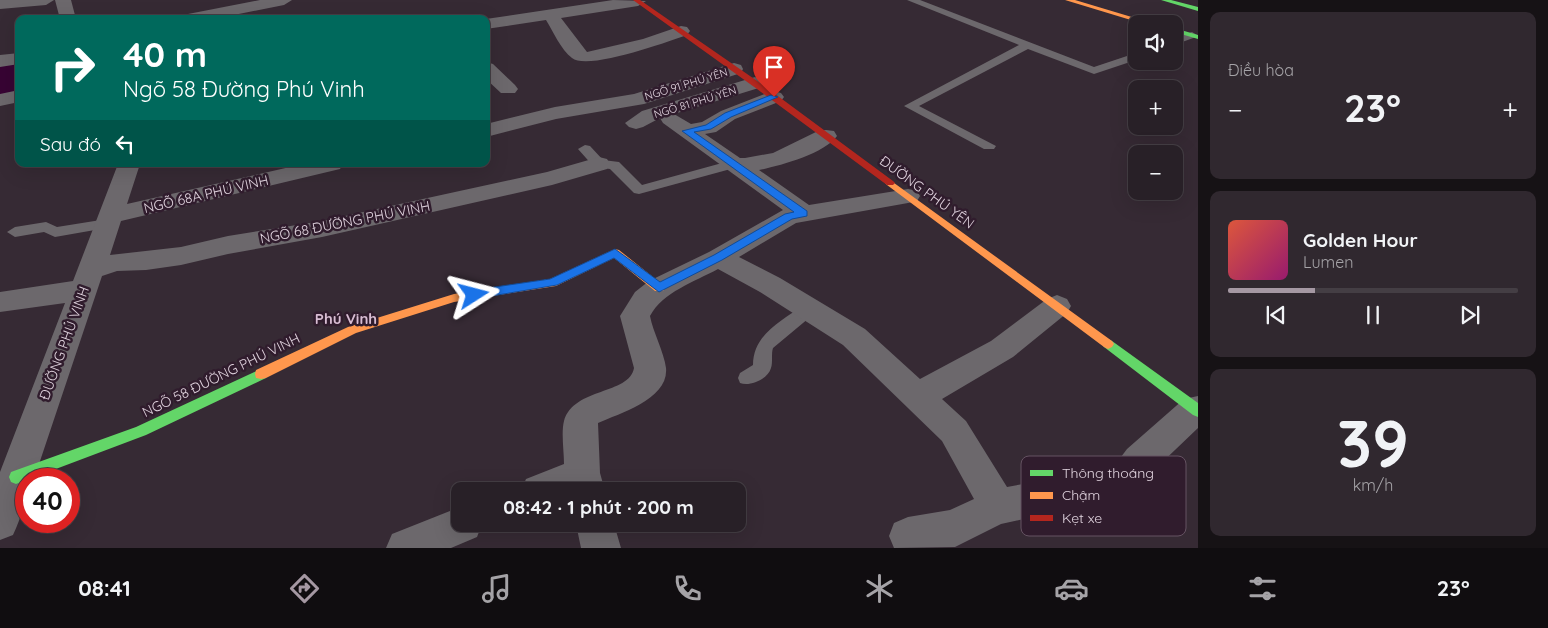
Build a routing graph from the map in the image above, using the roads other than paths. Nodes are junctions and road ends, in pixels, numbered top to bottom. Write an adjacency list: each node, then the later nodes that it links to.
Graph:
1 (46, 0): 8 (street)
2 (63, 0): 12 (street)
3 (284, 0): 10 (street)
4 (912, 0): 17 (lane)
5 (1068, 0): 13 (main road)
6 (1164, 0): 9 (main road)
7 (637, 1): 11 (street); 16 (main road, ĐƯỜNG PHÚ YÊN)
8 (0, 4)
9 (1195, 10): 14 (main road)
10 (236, 14)
11 (550, 14): 15 (street); 16 (street)
12 (67, 15)
13 (1128, 17)
14 (1183, 18)
15 (490, 23)
16 (681, 32): 21 (main road, ĐƯỜNG PHÚ YÊN)
17 (1027, 45): 19 (lane); 31 (lane)
18 (15, 59): 20 (street)
19 (1128, 59)
20 (0, 61)
21 (734, 69): 23 (main road, ĐƯỜNG PHÚ YÊN); 29 (street, NGÕ 91 PHÚ YÊN)
22 (490, 73): 24 (street)
23 (755, 83): 26 (main road, ĐƯỜNG PHÚ YÊN); 28 (street, NGÕ 81 PHÚ YÊN)
24 (508, 89)
25 (15, 97): 27 (street)
26 (774, 97): 30 (main road, ĐƯỜNG PHÚ YÊN); 33 (street)
27 (0, 100)
28 (636, 124)
29 (490, 130)
30 (826, 136): 33 (street); 36 (main road, ĐƯỜNG PHÚ YÊN)
31 (989, 146)
32 (592, 156): 33 (lane); 41 (street, NGÕ 68 ĐƯỜNG PHÚ VINH)
33 (733, 164): 37 (street)
34 (128, 167): 38 (street, ĐƯỜNG PHÚ VINH)
35 (320, 167): 38 (street, NGÕ 68A PHÚ VINH)
36 (908, 196): 37 (street); 44 (main road, ĐƯỜNG PHÚ YÊN)
37 (804, 214): 40 (street)
38 (108, 220): 39 (lane); 41 (street, ĐƯỜNG PHÚ VINH)
39 (16, 232)
40 (718, 258): 42 (street); 45 (street)
41 (87, 280): 43 (street, NGÕ 68 ĐƯỜNG PHÚ VINH); 50 (street, ĐƯỜNG PHÚ VINH)
42 (659, 288): 51 (main road, NGÕ 58 ĐƯỜNG PHÚ VINH); 53 (street)
43 (0, 302)
44 (1057, 306): 47 (street); 48 (main road, ĐƯỜNG PHÚ YÊN)
45 (809, 309): 46 (lane); 47 (street)
46 (747, 378)
47 (918, 397): 55 (street)
48 (1197, 410): 49 (street)
49 (1145, 456)
50 (19, 468)
51 (40, 468)
52 (15, 480): 56 (street, ĐƯỜNG PHÚ VINH)
53 (584, 482)
54 (1021, 503): 55 (street)
55 (998, 508): 59 (street)
56 (0, 522)
57 (451, 529): 60 (street)
58 (597, 532): 61 (street)
59 (908, 536)
60 (406, 548)
61 (601, 548)

